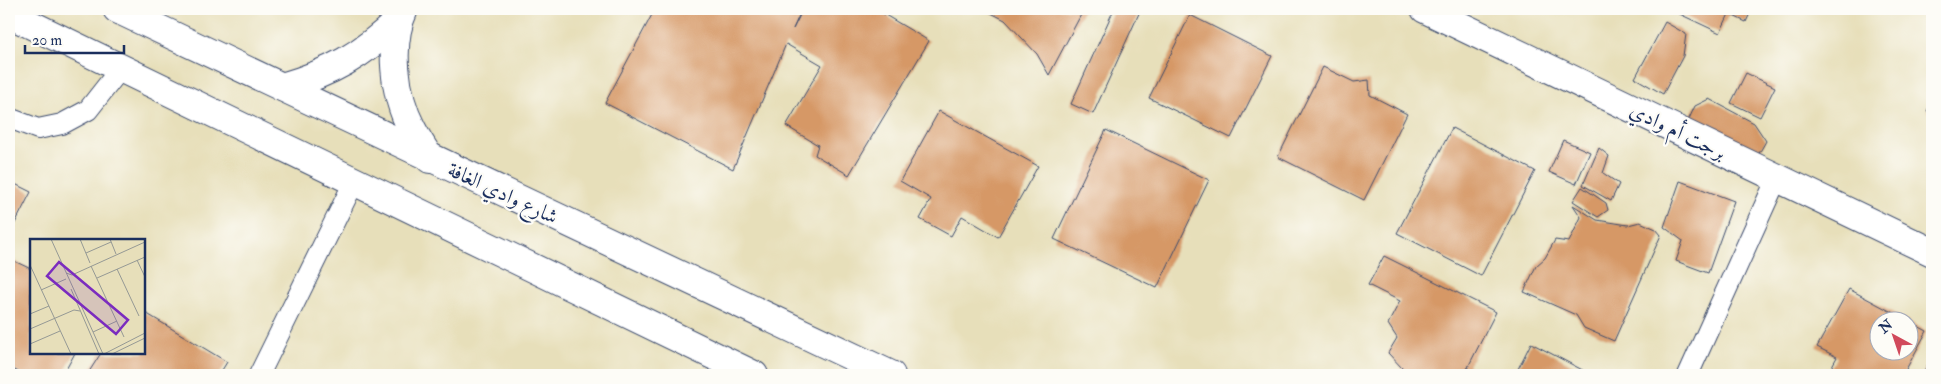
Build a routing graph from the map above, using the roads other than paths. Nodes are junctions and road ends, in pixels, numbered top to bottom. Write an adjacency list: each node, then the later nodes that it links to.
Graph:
1 (117, 9): 6 (street, شارع وادي الغافة)
2 (1425, 9): 9 (street, برجت أم وادي)
3 (9, 14): 5 (street)
4 (402, 14): 6 (street); 8 (street)
5 (121, 68): 7 (lane); 10 (street)
6 (282, 87): 8 (street, شارع وادي الغافة)
7 (9, 118)
8 (430, 159): 14 (street, شارع وادي الغافة)
9 (1777, 178): 11 (street, برجت أم وادي); 15 (lane)
10 (355, 180): 12 (lane); 13 (street)
11 (1932, 252)
12 (259, 375)
13 (754, 375)
14 (891, 375)
15 (1688, 375)

